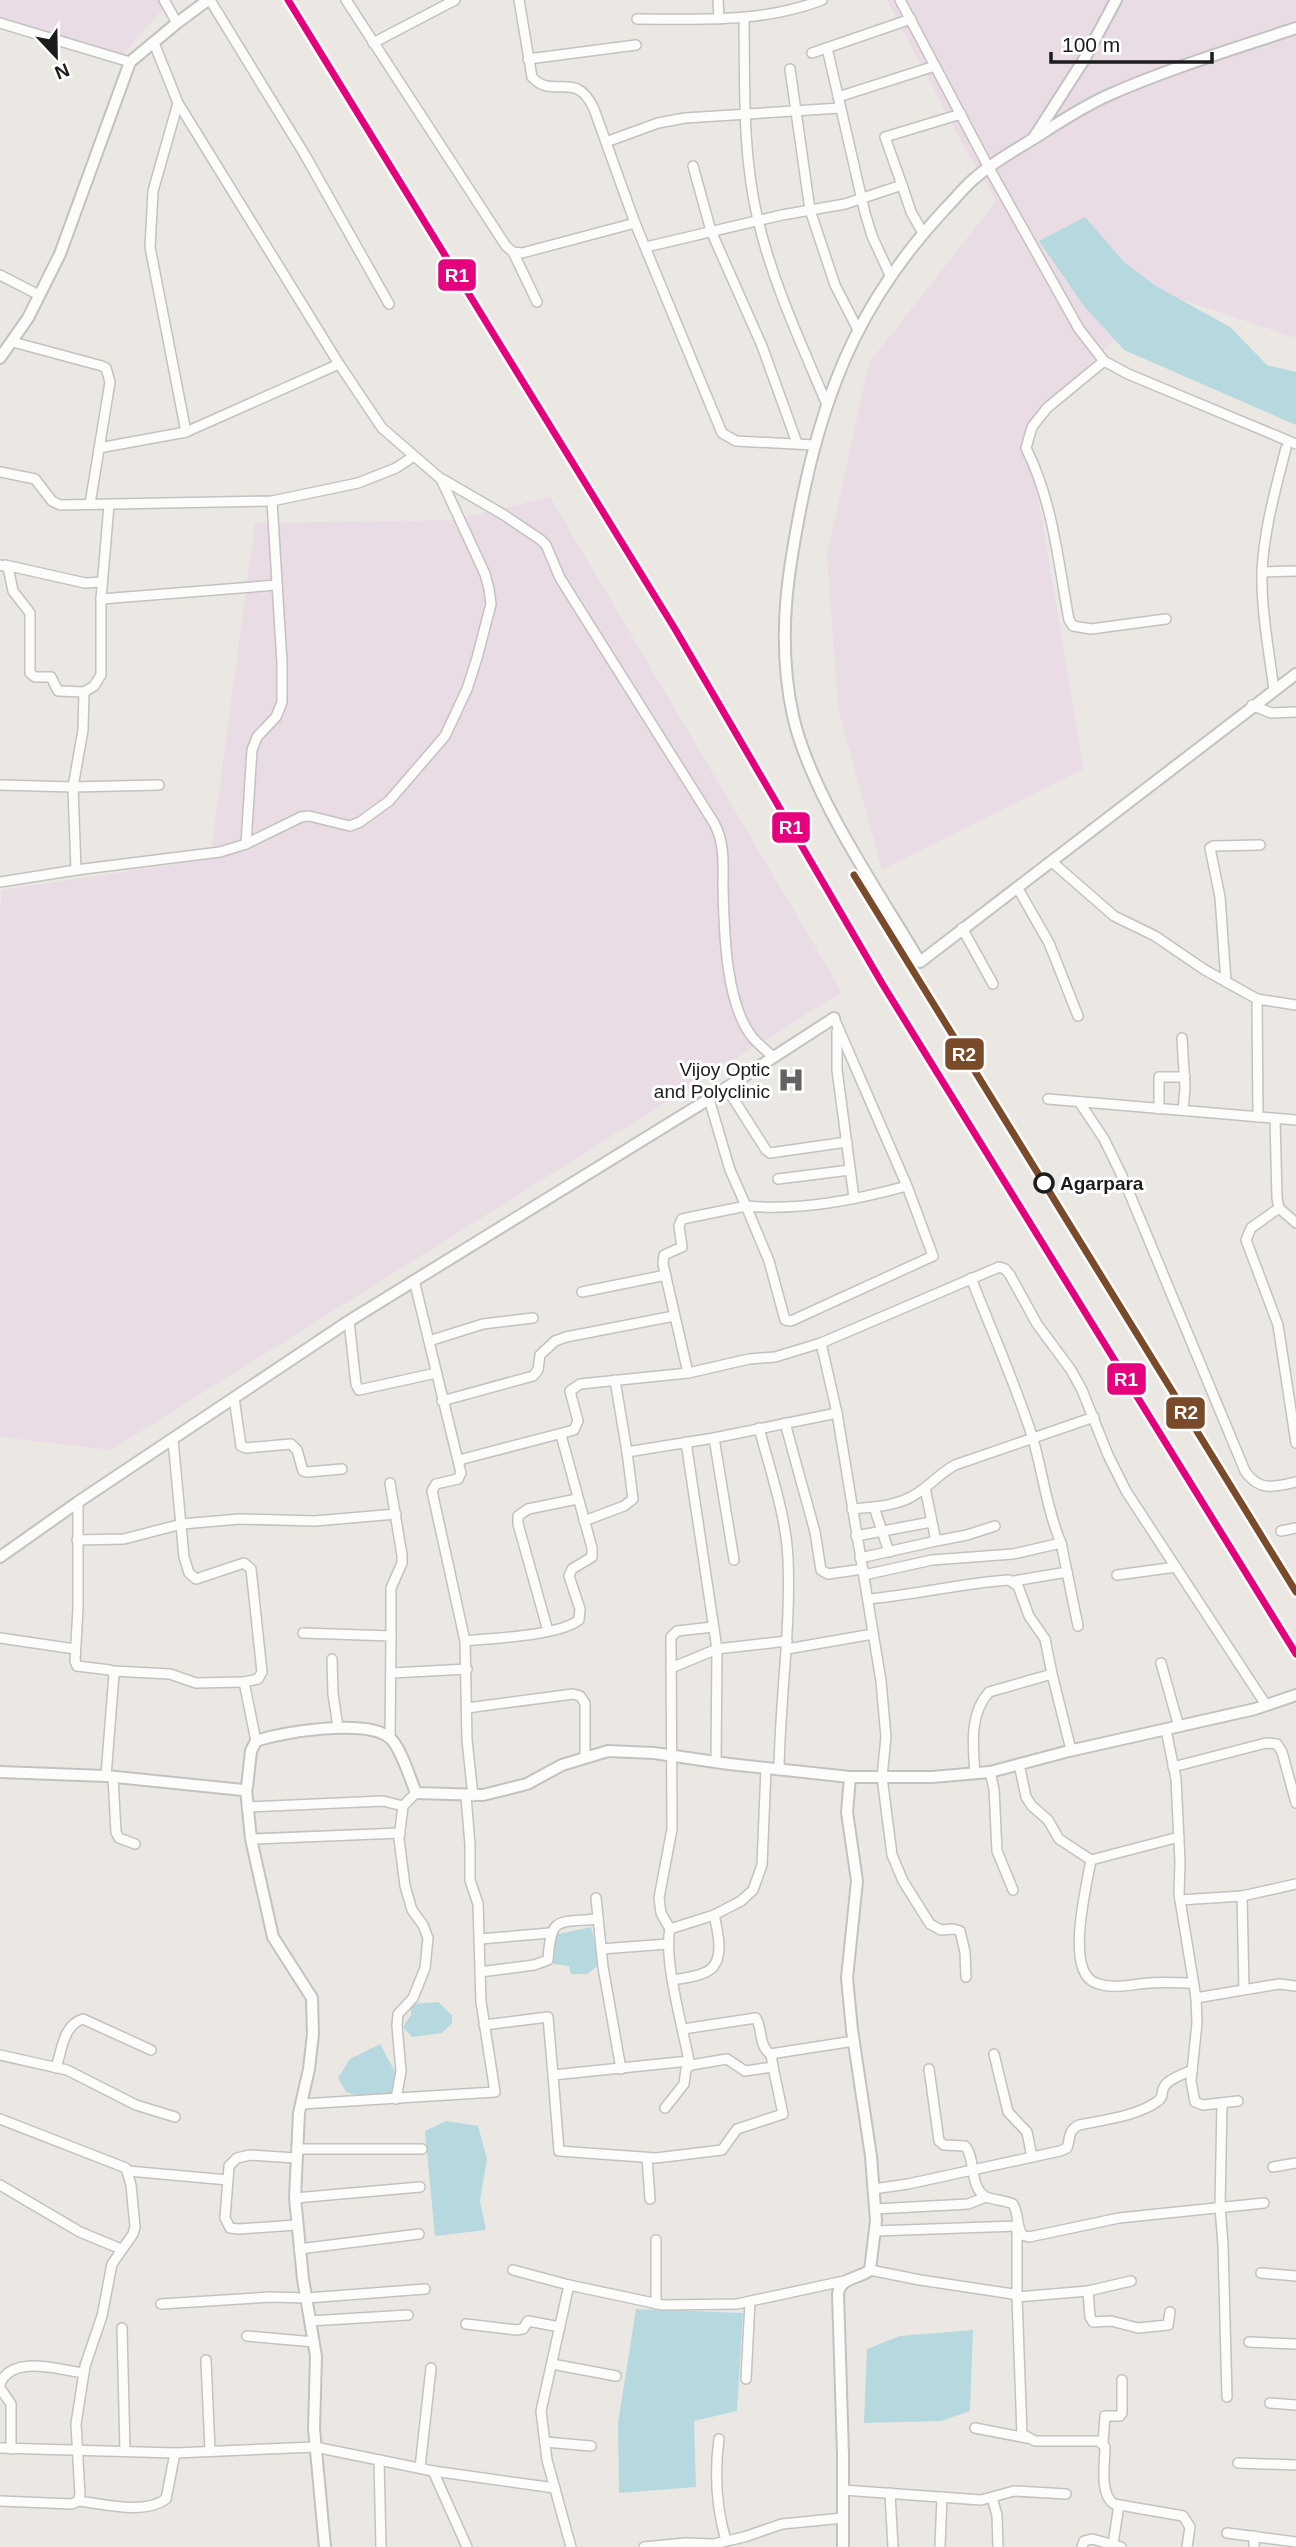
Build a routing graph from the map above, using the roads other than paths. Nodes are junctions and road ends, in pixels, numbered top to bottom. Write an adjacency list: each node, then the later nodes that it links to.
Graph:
1 (164, 0): 15 (street)
2 (209, 0): 15 (street); 49 (street)
3 (346, 0): 18 (street)
4 (455, 0): 18 (street)
5 (519, 0): 22 (street)
6 (718, 0): 12 (street)
7 (822, 0): 10 (street)
8 (900, 0): 13 (street)
9 (1116, 0): 32 (street)
10 (744, 18): 12 (street); 30 (street)
11 (637, 19): 12 (street)
12 (719, 19)
13 (911, 19): 20 (street); 24 (street)
14 (0, 23): 23 (street)
15 (177, 23): 17 (street)
16 (1296, 28): 32 (street)
17 (154, 43): 23 (street); 27 (street)
18 (373, 43): 44 (street)
19 (636, 45): 22 (street)
20 (827, 48): 21 (street); 26 (street)
21 (812, 53)
22 (528, 60): 33 (street)
23 (130, 62): 47 (street)
24 (935, 66): 26 (street); 31 (street)
25 (790, 69): 29 (street)
26 (838, 97): 28 (street)
27 (178, 103): 54 (street); 56 (street)
28 (840, 108): 29 (street); 37 (street)
29 (795, 111): 30 (street); 38 (street)
30 (745, 114): 33 (street); 39 (street)
31 (961, 114): 35 (street); 36 (street)
32 (1032, 139): 35 (street)
33 (606, 142): 40 (street)
34 (693, 166): 41 (street)
35 (989, 168): 42 (street); 53 (street)
36 (902, 185): 37 (street); 42 (street)
37 (862, 199): 38 (street); 46 (street)
38 (810, 210): 39 (street); 50 (street)
39 (758, 220): 41 (street); 55 (street)
40 (635, 223): 43 (street); 44 (street)
41 (711, 231): 43 (street); 57 (street)
42 (923, 233): 46 (street)
43 (646, 247): 57 (street)
44 (513, 251): 48 (street)
45 (0, 275): 47 (street)
46 (890, 275): 50 (street)
47 (39, 295): 51 (street)
48 (537, 302)
49 (389, 304)
50 (858, 330): 55 (street)
51 (13, 342): 52 (street); 60 (street)
52 (0, 358)
53 (1104, 361): 58 (street); 74 (street)
54 (339, 364): 56 (street); 62 (street)
55 (827, 405): 59 (street)
56 (186, 432): 60 (street)
57 (797, 443): 59 (street)
58 (1296, 444)
59 (814, 445): 89 (street)
60 (99, 448): 66 (street)
61 (1286, 448): 70 (street)
62 (414, 456): 64 (street); 65 (street)
63 (0, 472): 66 (street)
64 (441, 479): 83 (street); 97 (street)
65 (272, 501): 67 (street); 72 (street)
66 (90, 504): 67 (street)
67 (109, 505): 71 (street)
68 (2, 565): 71 (street); 77 (street)
69 (1296, 570): 70 (street)
70 (1262, 572): 76 (street)
71 (102, 582): 73 (street)
72 (277, 585): 73 (street); 83 (street)
73 (101, 599): 77 (street)
74 (1166, 619)
75 (1296, 674): 76 (street)
76 (1274, 690): 78 (street)
77 (84, 692): 82 (street)
78 (1252, 705): 79 (street); 85 (street)
79 (1296, 712)
80 (0, 785): 82 (street)
81 (159, 785): 82 (street)
82 (73, 787): 86 (street)
83 (246, 844): 86 (street)
84 (1260, 845): 90 (street)
85 (1051, 861): 88 (street); 90 (street)
86 (76, 870): 87 (street)
87 (0, 882)
88 (1017, 887): 89 (street); 94 (street)
89 (962, 929): 91 (street)
90 (1226, 982): 92 (street)
91 (993, 984)
92 (1257, 999): 93 (street); 105 (street)
93 (1296, 1005)
94 (1078, 1016)
95 (836, 1023): 97 (street); 108 (street); 111 (street)
96 (1182, 1038): 98 (street)
97 (773, 1057): 99 (street)
98 (1185, 1077): 103 (street); 104 (street)
99 (726, 1087): 100 (street); 108 (street)
100 (709, 1099): 113 (street); 118 (street)
101 (1048, 1099): 102 (street)
102 (1080, 1103): 103 (street); 143 (street)
103 (1159, 1109): 104 (street)
104 (1183, 1110): 105 (street)
105 (1258, 1117): 106 (street)
106 (1275, 1119): 107 (street); 114 (street)
107 (1296, 1120)
108 (846, 1142): 109 (street)
109 (850, 1170): 110 (street); 112 (street)
110 (778, 1179)
111 (907, 1186): 112 (street); 113 (street)
112 (854, 1198): 113 (street)
113 (746, 1206): 116 (street)
114 (1279, 1208): 115 (street); 139 (street)
115 (1296, 1223)
116 (666, 1275): 119 (street); 120 (street)
117 (971, 1278): 124 (street); 131 (street); 137 (street)
118 (414, 1280): 122 (street); 123 (street)
119 (582, 1292)
120 (674, 1316): 126 (street); 129 (street)
121 (533, 1318): 123 (street)
122 (349, 1321): 125 (street); 128 (street)
123 (429, 1341): 125 (street)
124 (821, 1343): 126 (street); 130 (street)
125 (436, 1373): 129 (street)
126 (688, 1373): 127 (street)
127 (615, 1380): 134 (street); 140 (street)
128 (234, 1398): 136 (street); 142 (street)
129 (442, 1401): 141 (street)
130 (837, 1413): 132 (street); 149 (street)
131 (1094, 1417): 137 (street); 166 (street)
132 (785, 1423): 133 (street); 167 (street)
133 (759, 1428): 135 (street); 180 (street)
134 (561, 1434): 141 (street); 146 (street)
135 (714, 1438): 138 (street); 165 (street)
136 (173, 1440): 147 (street); 153 (street)
137 (1033, 1440): 145 (street); 161 (street)
138 (686, 1442): 140 (street); 173 (street)
139 (1296, 1443)
140 (627, 1451): 151 (street)
141 (458, 1460): 179 (street)
142 (342, 1469)
143 (1296, 1482)
144 (390, 1483): 150 (street)
145 (925, 1488): 148 (street); 152 (street)
146 (577, 1499): 151 (street); 174 (street)
147 (78, 1502): 159 (street); 163 (street)
148 (874, 1507): 149 (street); 157 (street)
149 (852, 1510): 158 (street)
150 (396, 1514): 153 (street); 177 (street)
151 (584, 1521): 174 (street)
152 (931, 1522): 157 (street); 160 (street)
153 (182, 1524): 159 (street); 190 (street)
154 (995, 1526): 160 (street)
155 (1296, 1528): 156 (street)
156 (1281, 1531)
157 (882, 1532): 158 (street); 162 (street)
158 (856, 1536): 164 (street)
159 (77, 1540): 181 (street)
160 (936, 1541): 162 (street)
161 (1061, 1543): 167 (street); 168 (street)
162 (889, 1552): 164 (street)
163 (0, 1557)
164 (860, 1558): 167 (street)
165 (734, 1560)
166 (1176, 1567): 169 (street); 192 (street)
167 (863, 1572): 171 (street)
168 (1067, 1572): 170 (street); 172 (street)
169 (1117, 1575)
170 (1014, 1581): 171 (street); 189 (street)
171 (868, 1599): 176 (street)
172 (1078, 1626)
173 (713, 1627): 182 (street); 185 (street)
174 (548, 1631): 179 (street)
175 (303, 1633): 177 (street)
176 (873, 1634): 180 (street); 212 (street)
177 (391, 1636): 188 (street)
178 (0, 1638): 181 (street)
179 (465, 1641): 186 (street)
180 (787, 1645): 182 (street); 206 (street)
181 (75, 1649): 187 (street)
182 (717, 1649): 185 (street); 202 (street)
183 (332, 1658): 194 (street)
184 (1161, 1663): 195 (street)
185 (671, 1668): 200 (street)
186 (467, 1669): 188 (street); 193 (street)
187 (113, 1671): 190 (street); 210 (street)
188 (391, 1673): 197 (street)
189 (1052, 1674): 199 (street); 209 (street)
190 (244, 1682): 198 (street)
191 (1296, 1695): 192 (street)
192 (1266, 1705): 195 (street)
193 (467, 1708): 201 (street); 215 (street)
194 (338, 1727): 197 (street); 198 (street)
195 (1179, 1727): 196 (street)
196 (1166, 1730): 199 (street); 204 (street)
197 (390, 1738): 214 (street)
198 (256, 1741): 213 (street)
199 (1072, 1751): 203 (street)
200 (670, 1755): 201 (street); 202 (street); 231 (street)
201 (585, 1758): 215 (street)
202 (716, 1762): 205 (street)
203 (1019, 1764): 208 (street); 223 (street)
204 (1173, 1767): 216 (street); 220 (street)
205 (766, 1768): 206 (street); 229 (street)
206 (779, 1770): 211 (street)
207 (0, 1772): 210 (street)
208 (990, 1772): 209 (street); 225 (street)
209 (975, 1773): 212 (street)
210 (110, 1776): 213 (street); 222 (street)
211 (850, 1777): 212 (street); 245 (street)
212 (882, 1777): 237 (street)
213 (246, 1789): 218 (street)
214 (415, 1793): 215 (street); 217 (street)
215 (469, 1796): 233 (street)
216 (1296, 1803)
217 (403, 1806): 218 (street); 219 (street)
218 (247, 1807): 221 (street)
219 (400, 1833): 221 (street); 256 (street)
220 (1179, 1837): 223 (street); 228 (street)
221 (251, 1839): 259 (street)
222 (135, 1843)
223 (1091, 1860): 239 (street)
224 (1296, 1884): 226 (street)
225 (1013, 1889)
226 (1242, 1896): 228 (street); 241 (street)
227 (596, 1898): 230 (street)
228 (1180, 1900): 239 (street)
229 (714, 1915): 231 (street); 238 (street)
230 (598, 1919): 232 (street); 235 (street)
231 (670, 1929): 234 (street)
232 (550, 1933): 233 (street); 236 (street)
233 (480, 1939): 236 (street)
234 (668, 1944): 235 (street); 238 (street)
235 (601, 1949): 252 (street)
236 (480, 1972): 243 (street)
237 (965, 1977)
238 (673, 1980): 244 (street)
239 (1193, 1983): 242 (street)
240 (1296, 1986): 241 (street)
241 (1244, 1990): 242 (street)
242 (1196, 1998): 254 (street)
243 (484, 2025): 255 (street); 256 (street)
244 (683, 2029): 247 (street); 252 (street)
245 (853, 2041): 247 (street); 274 (street)
246 (151, 2050): 251 (street)
247 (771, 2054): 250 (street)
248 (994, 2054): 265 (street)
249 (0, 2056): 251 (street)
250 (773, 2067): 260 (street); 266 (street)
251 (56, 2068): 261 (street)
252 (621, 2069): 255 (street)
253 (929, 2069): 269 (street)
254 (1192, 2070): 258 (street); 265 (street)
255 (554, 2075): 266 (street)
256 (397, 2099): 259 (street)
257 (1238, 2101): 258 (street)
258 (1222, 2103): 279 (street)
259 (302, 2104): 264 (street)
260 (665, 2108)
261 (175, 2118)
262 (0, 2119): 270 (street)
263 (422, 2149): 264 (street)
264 (296, 2153): 271 (street); 276 (street)
265 (1032, 2157): 269 (street)
266 (647, 2158): 277 (street)
267 (1296, 2163): 268 (street)
268 (1273, 2166)
269 (972, 2170): 274 (street); 275 (street)
270 (128, 2171): 271 (street); 286 (street)
271 (228, 2180): 281 (street)
272 (0, 2185): 286 (street)
273 (420, 2187): 276 (street)
274 (873, 2189): 280 (street)
275 (986, 2197): 280 (street); 282 (street)
276 (295, 2198): 281 (street)
277 (650, 2199)
278 (1264, 2203): 279 (street)
279 (1220, 2206): 282 (street); 320 (street)
280 (875, 2209): 283 (street)
281 (296, 2225): 287 (street)
282 (1017, 2226): 283 (street); 297 (street)
283 (875, 2231): 289 (street)
284 (419, 2234): 287 (street)
285 (656, 2240): 301 (street)
286 (121, 2249): 315 (street)
287 (299, 2249): 298 (street)
288 (513, 2270): 294 (street)
289 (870, 2270): 292 (street); 297 (street)
290 (1261, 2273): 291 (street)
291 (1296, 2276)
292 (844, 2281): 299 (street); 342 (street)
293 (1131, 2281): 296 (street)
294 (569, 2285): 301 (street); 306 (street)
295 (425, 2289): 298 (street)
296 (1088, 2291): 297 (street); 302 (street)
297 (1017, 2297): 324 (street)
298 (307, 2298): 300 (street); 304 (street)
299 (750, 2302): 301 (street); 317 (street)
300 (161, 2304)
301 (656, 2304)
302 (1170, 2312)
303 (408, 2315): 304 (street)
304 (310, 2321): 309 (street)
305 (466, 2324): 306 (street)
306 (559, 2327): 313 (street)
307 (122, 2328): 332 (street)
308 (247, 2336): 309 (street)
309 (314, 2342): 329 (street)
310 (1249, 2342): 311 (street)
311 (1296, 2344)
312 (206, 2360): 333 (street)
313 (552, 2364): 316 (street); 326 (street)
314 (431, 2368): 339 (street)
315 (84, 2373): 319 (street); 334 (street)
316 (616, 2376)
317 (746, 2379)
318 (1122, 2380): 327 (street)
319 (0, 2386): 331 (street)
320 (1227, 2397)
321 (1270, 2403): 322 (street)
322 (1296, 2405)
323 (975, 2428): 324 (street)
324 (1027, 2438): 327 (street)
325 (719, 2439): 353 (street)
326 (545, 2442): 328 (street); 341 (street)
327 (1103, 2443): 349 (street)
328 (591, 2446)
329 (315, 2447): 333 (street); 336 (street); 356 (street)
330 (0, 2448): 331 (street)
331 (10, 2449): 334 (street)
332 (125, 2451): 334 (street); 335 (street)
333 (210, 2451): 335 (street)
334 (78, 2452): 348 (street)
335 (175, 2453): 348 (street)
336 (379, 2460): 339 (street); 357 (street)
337 (1238, 2463): 338 (street)
338 (1296, 2465)
339 (420, 2469): 340 (street)
340 (433, 2471): 341 (street); 358 (street)
341 (555, 2488): 359 (street)
342 (843, 2490): 343 (street); 350 (street)
343 (890, 2493): 345 (street); 362 (street)
344 (1066, 2494): 346 (street)
345 (942, 2497): 346 (street); 363 (street)
346 (992, 2498): 364 (street)
347 (0, 2501): 348 (street)
348 (78, 2501)
349 (1119, 2505): 355 (street); 366 (street)
350 (843, 2518): 353 (street); 361 (street)
351 (1227, 2533): 352 (street)
352 (1254, 2536): 354 (street); 367 (street)
353 (726, 2541): 360 (street)
354 (1296, 2542)
355 (1117, 2546): 365 (street)
356 (325, 2547)
357 (381, 2547)
358 (467, 2547)
359 (571, 2547)
360 (644, 2547)
361 (843, 2547)
362 (893, 2547)
363 (940, 2547)
364 (998, 2547)
365 (1082, 2547)
366 (1187, 2547)
367 (1254, 2547)

